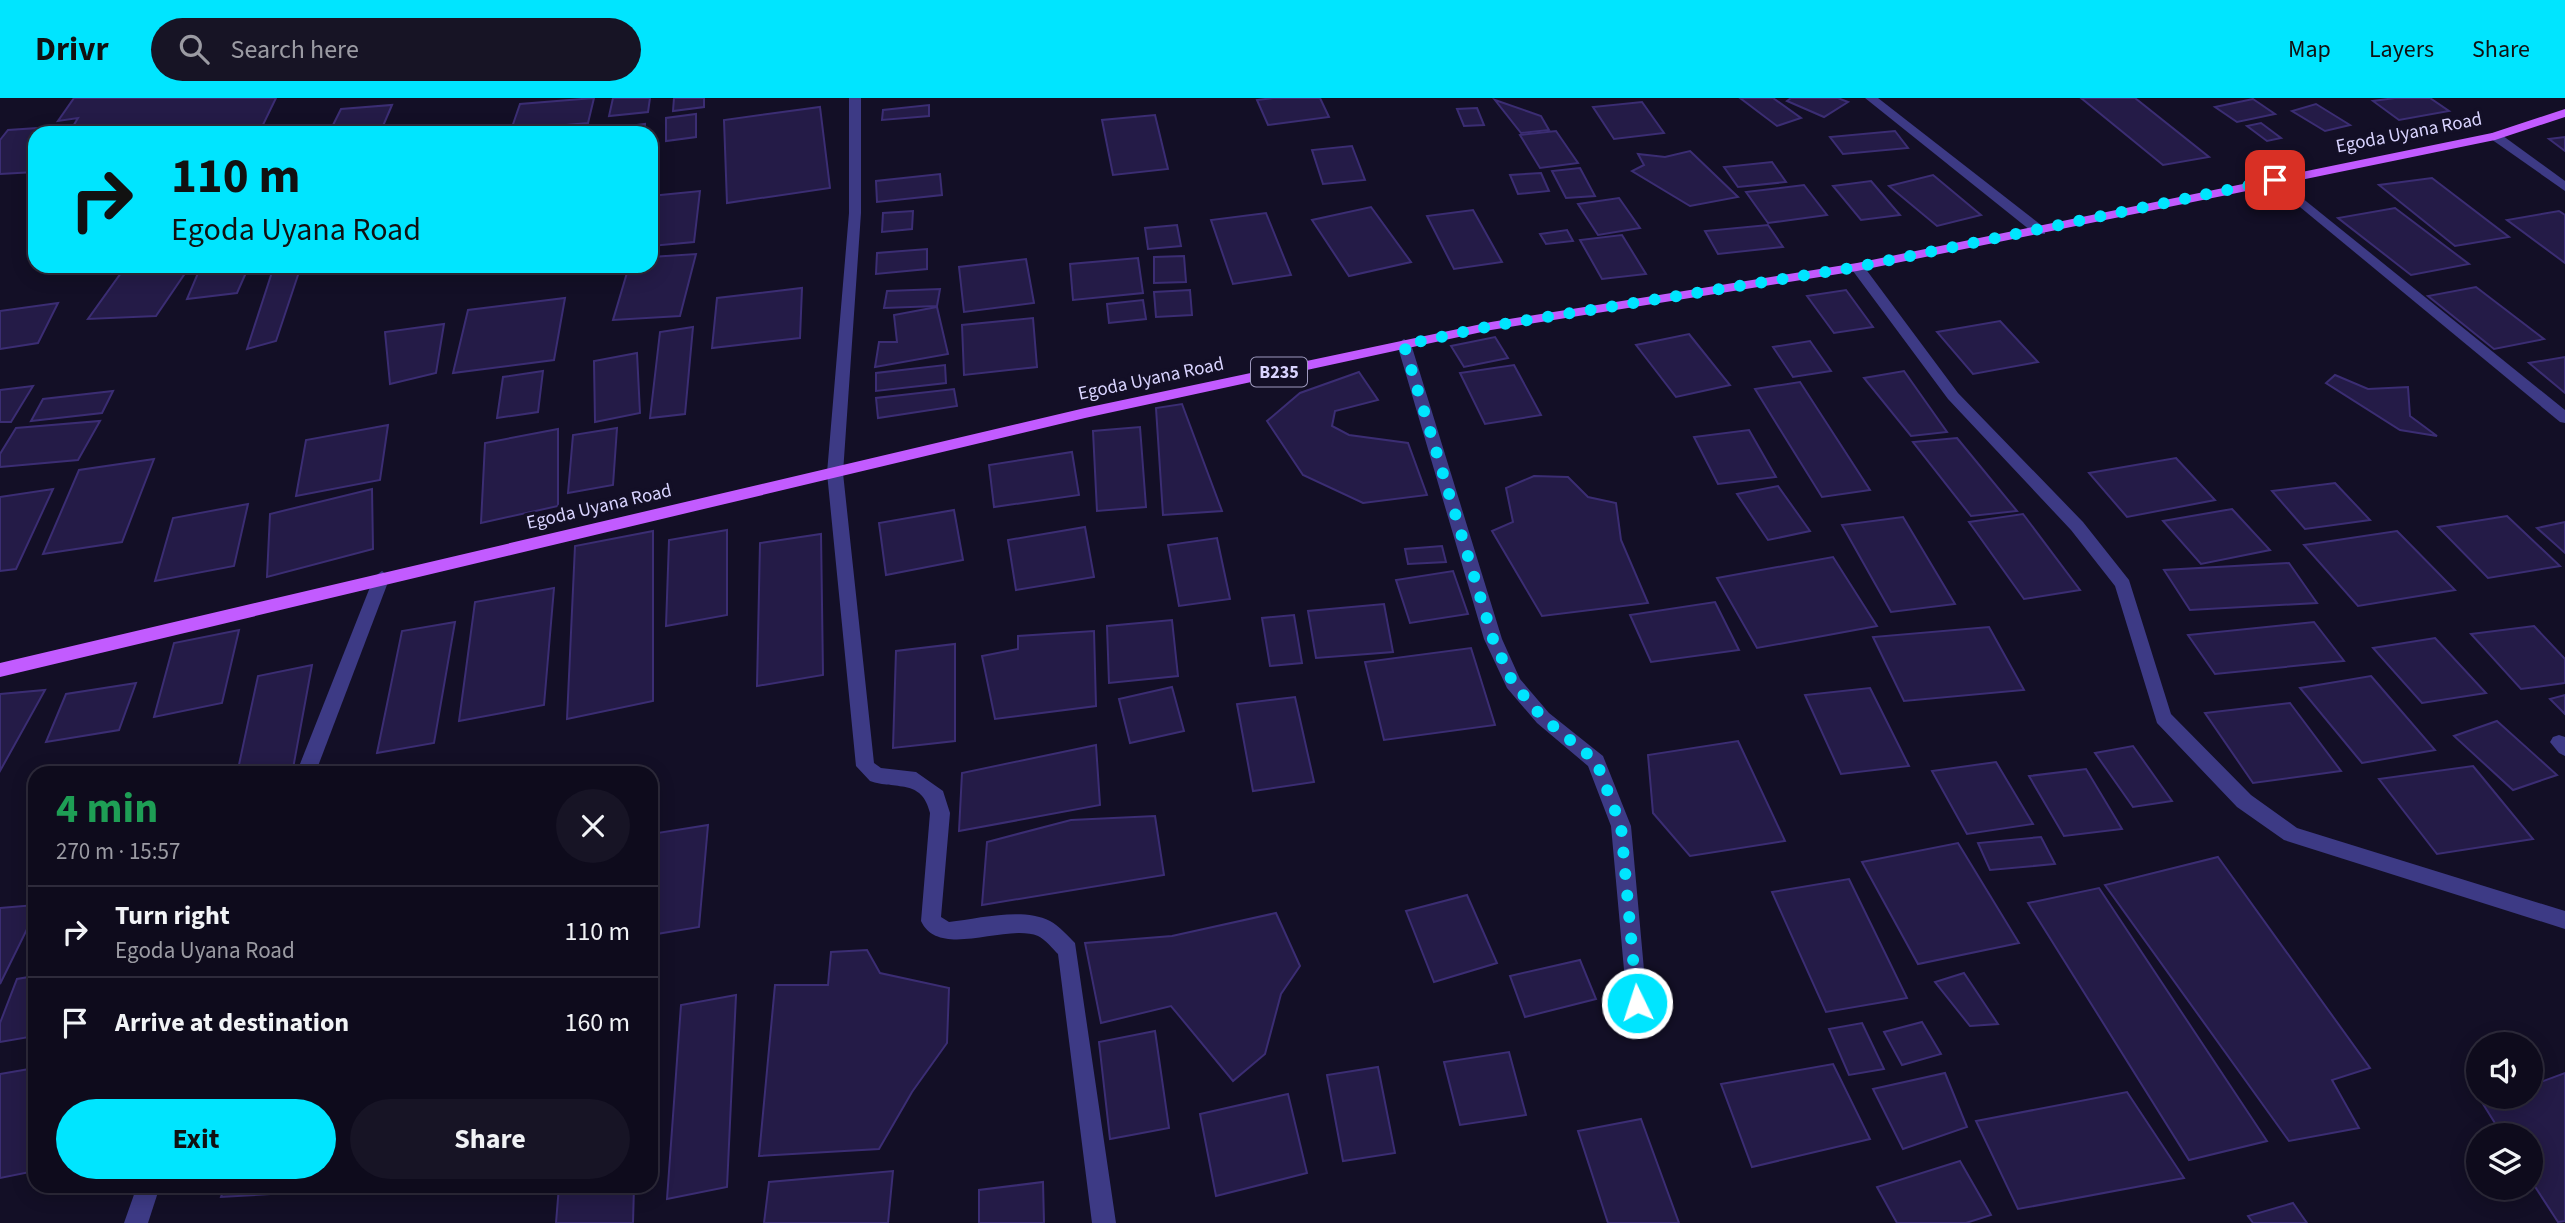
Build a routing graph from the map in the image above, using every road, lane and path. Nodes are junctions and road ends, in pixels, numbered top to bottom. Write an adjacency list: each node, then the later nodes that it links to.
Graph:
1 (855, 98): 11 (street)
2 (1871, 98): 7 (street)
3 (2565, 113): 4 (main road, Egoda Uyana Road / B235)
4 (2495, 136): 5 (main road, Egoda Uyana Road / B235); 6 (street)
5 (2275, 180): 7 (main road, Egoda Uyana Road / B235); 10 (street)
6 (2565, 187)
7 (2040, 231): 8 (main road, Egoda Uyana Road / B235)
8 (1857, 267): 9 (main road, Egoda Uyana Road / B235); 15 (street)
9 (1404, 345): 11 (main road, Egoda Uyana Road / B235); 16 (street)
10 (2565, 418)
11 (835, 473): 12 (main road, Egoda Uyana Road / B235); 19 (street)
12 (382, 577): 13 (main road, Egoda Uyana Road / B235); 14 (street)
13 (0, 670)
14 (308, 766)
15 (2565, 920)
16 (1637, 1003)
17 (147, 1193): 18 (street)
18 (136, 1223)
19 (1104, 1223)

